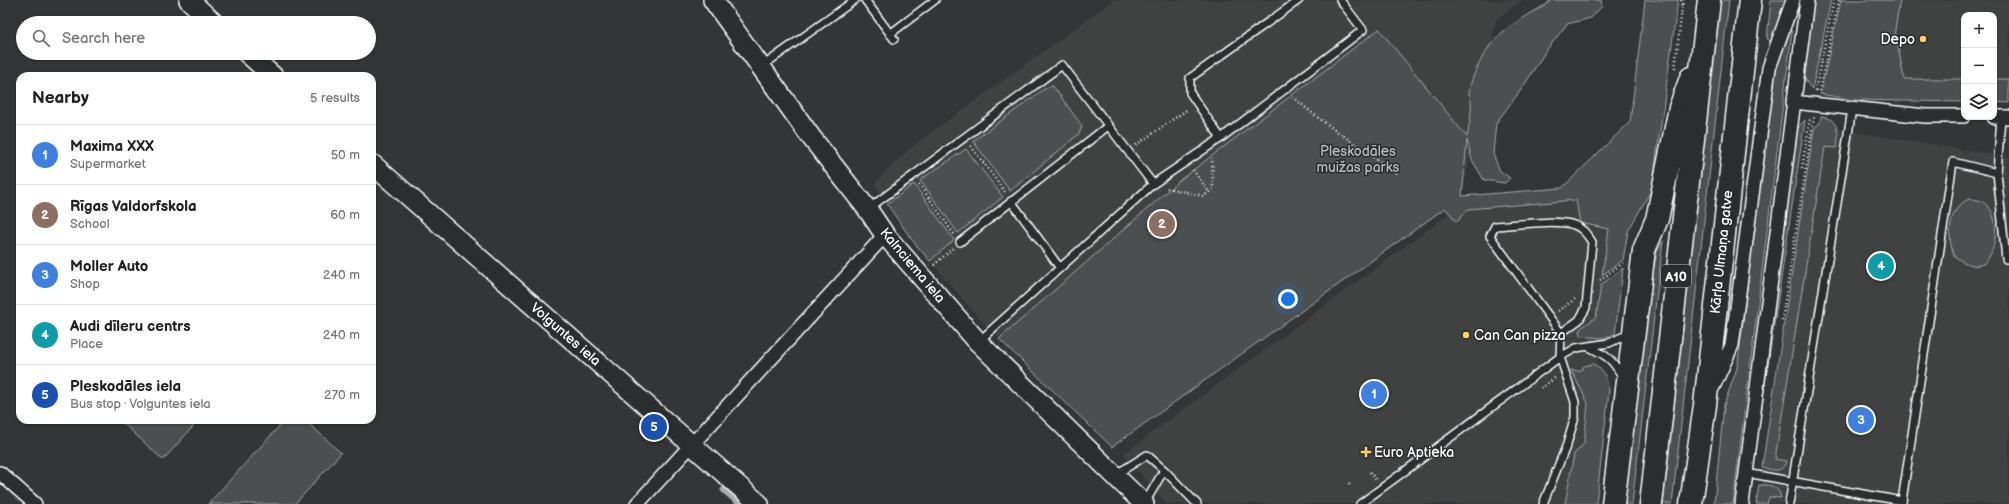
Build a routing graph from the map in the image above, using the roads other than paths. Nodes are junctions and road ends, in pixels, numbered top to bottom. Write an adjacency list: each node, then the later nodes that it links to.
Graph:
1 (189, 0): 12 (street)
2 (713, 0): 15 (street, Kalnciema iela)
3 (855, 0): 15 (lane)
4 (865, 0): 5 (lane)
5 (935, 0)
6 (1299, 0): 22 (lane)
7 (1340, 0): 22 (lane)
8 (1709, 0): 13 (highway, A10)
9 (1750, 0): 38 (highway, Kārļa Ulmaņa gatve)
10 (1793, 0): 38 (street)
11 (1807, 0): 17 (street)
12 (206, 16)
13 (1702, 49): 32 (highway); 54 (highway, A10)
14 (255, 60): 16 (street)
15 (760, 68): 27 (street, Kalnciema iela)
16 (268, 72)
17 (1793, 102): 18 (street); 41 (street)
18 (1852, 109): 19 (street); 44 (lane)
19 (1961, 116)
20 (2001, 117): 24 (lane)
21 (1108, 126): 25 (lane); 26 (lane); 27 (lane)
22 (1221, 138): 25 (lane)
23 (376, 168): 39 (street, Volguntes iela)
24 (1997, 173): 30 (lane); 45 (lane)
25 (1153, 184): 31 (lane)
26 (1011, 201): 29 (lane); 31 (lane)
27 (868, 210): 28 (street, Kalnciema iela)
28 (885, 235): 34 (street, Kalnciema iela); 39 (street)
29 (960, 242)
30 (2006, 259)
31 (1060, 268): 34 (lane)
32 (1634, 326): 35 (lane); 37 (highway)
33 (1561, 333): 33 (lane); 36 (lane)
34 (978, 342): 43 (street, Kalnciema iela)
35 (1589, 347): 36 (lane); 37 (lane)
36 (1560, 357): 51 (lane); 52 (lane)
37 (1626, 385): 53 (highway)
38 (1704, 405): 55 (highway, Kārļa Ulmaņa gatve)
39 (691, 444): 47 (street); 48 (street, Volguntes iela)
40 (1164, 470): 43 (lane); 49 (lane); 50 (lane)
41 (1746, 472): 44 (lane); 56 (street)
42 (0, 473): 46 (street)
43 (1114, 475): 49 (street, Kalnciema iela)
44 (1792, 482): 45 (lane); 57 (lane)
45 (1902, 502)
46 (35, 504)
47 (637, 504)
48 (759, 504)
49 (1144, 504)
50 (1197, 504)
51 (1360, 504)
52 (1543, 504)
53 (1613, 504)
54 (1651, 504)
55 (1691, 504)
56 (1742, 504)
57 (1789, 504)

